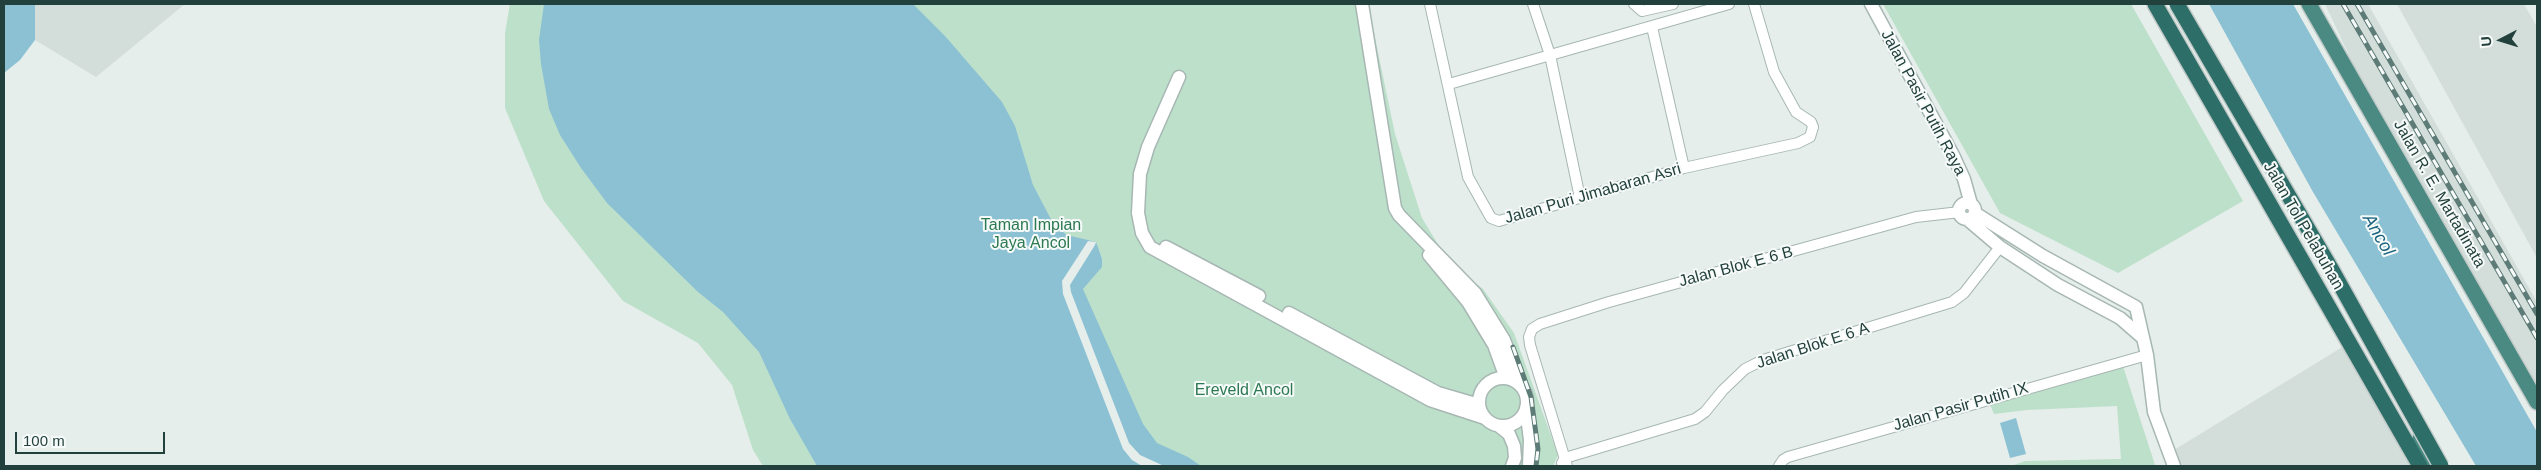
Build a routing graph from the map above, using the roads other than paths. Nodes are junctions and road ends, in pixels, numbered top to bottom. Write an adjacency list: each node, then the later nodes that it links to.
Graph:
1 (1362, 4): 18 (street)
2 (1430, 4): 14 (street, Jalan Puri Jimabaran Asri)
3 (1533, 4): 13 (street)
4 (1634, 4): 5 (street)
5 (1673, 4)
6 (1729, 4): 12 (street)
7 (1754, 4): 15 (street, Jalan Puri Jimabaran Asri)
8 (1871, 4): 17 (street, Jalan Pasir Putih Raya)
9 (2157, 4): 36 (highway, Jalan Tol Pelabuhan)
10 (2179, 4): 37 (highway); 38 (highway, Jalan Tol Pelabuhan, bridge)
11 (2309, 4): 26 (highway, Jalan R. E. Martadinata)
12 (1652, 26): 13 (street); 15 (street)
13 (1550, 55): 14 (street); 16 (street)
14 (1449, 84): 16 (street, Jalan Puri Jimabaran Asri)
15 (1684, 168): 16 (street, Jalan Puri Jimabaran Asri)
16 (1580, 198)
17 (1968, 212): 19 (street); 20 (street); 31 (street, Jalan Blok E 6 B)
18 (1410, 225): 24 (street); 25 (street)
19 (2000, 247): 21 (street); 31 (street, Jalan Blok E 6 A)
20 (2064, 268): 21 (street); 22 (street)
21 (2058, 284): 22 (street)
22 (2143, 338): 23 (street)
23 (2147, 355): 34 (street, Jalan Pasir Putih IX); 35 (street)
24 (1506, 378): 25 (street); 27 (street)
25 (1522, 387): 28 (street)
26 (2537, 402)
27 (1480, 405): 29 (street); 29 (street)
28 (1526, 408): 30 (street); 33 (street)
29 (1485, 418): 30 (street)
30 (1499, 426): 32 (street)
31 (1564, 464)
32 (1512, 466)
33 (1529, 466)
34 (1779, 466)
35 (2174, 466)
36 (2421, 466)
37 (2432, 466)
38 (2441, 466)

